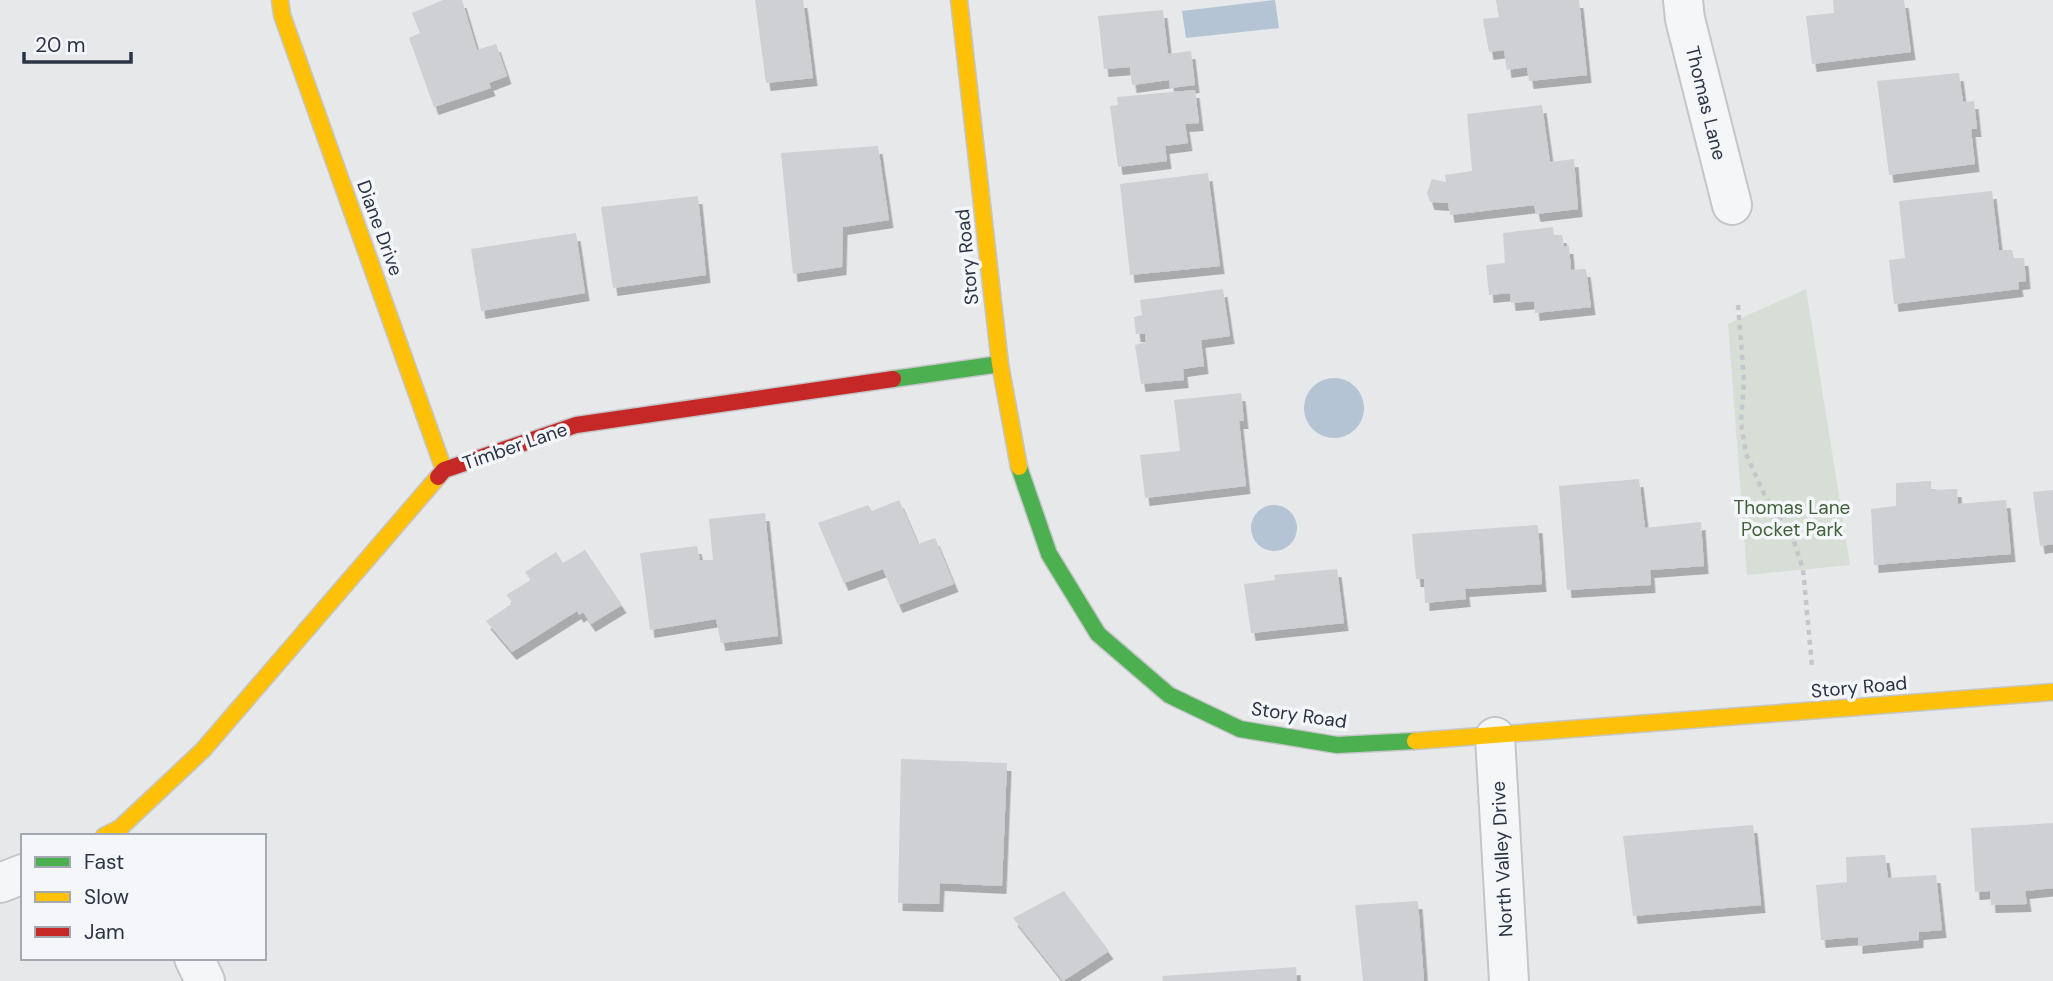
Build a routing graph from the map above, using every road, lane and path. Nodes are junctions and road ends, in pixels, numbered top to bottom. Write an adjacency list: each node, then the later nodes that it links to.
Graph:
1 (280, 0): 7 (street, Diane Drive)
2 (959, 0): 6 (street, Story Road)
3 (1684, 0): 4 (street, Thomas Lane)
4 (1732, 205)
5 (1738, 305): 8 (path)
6 (1000, 364): 7 (street, Timber Lane); 10 (street, Story Road)
7 (444, 470): 11 (street, Timber Lane)
8 (1812, 666)
9 (2053, 692): 10 (street, Story Road)
10 (1496, 737): 16 (street, North Valley Drive)
11 (116, 833)
12 (21, 875): 13 (street)
13 (0, 883)
14 (195, 960): 15 (street)
15 (205, 981)
16 (1509, 981)

